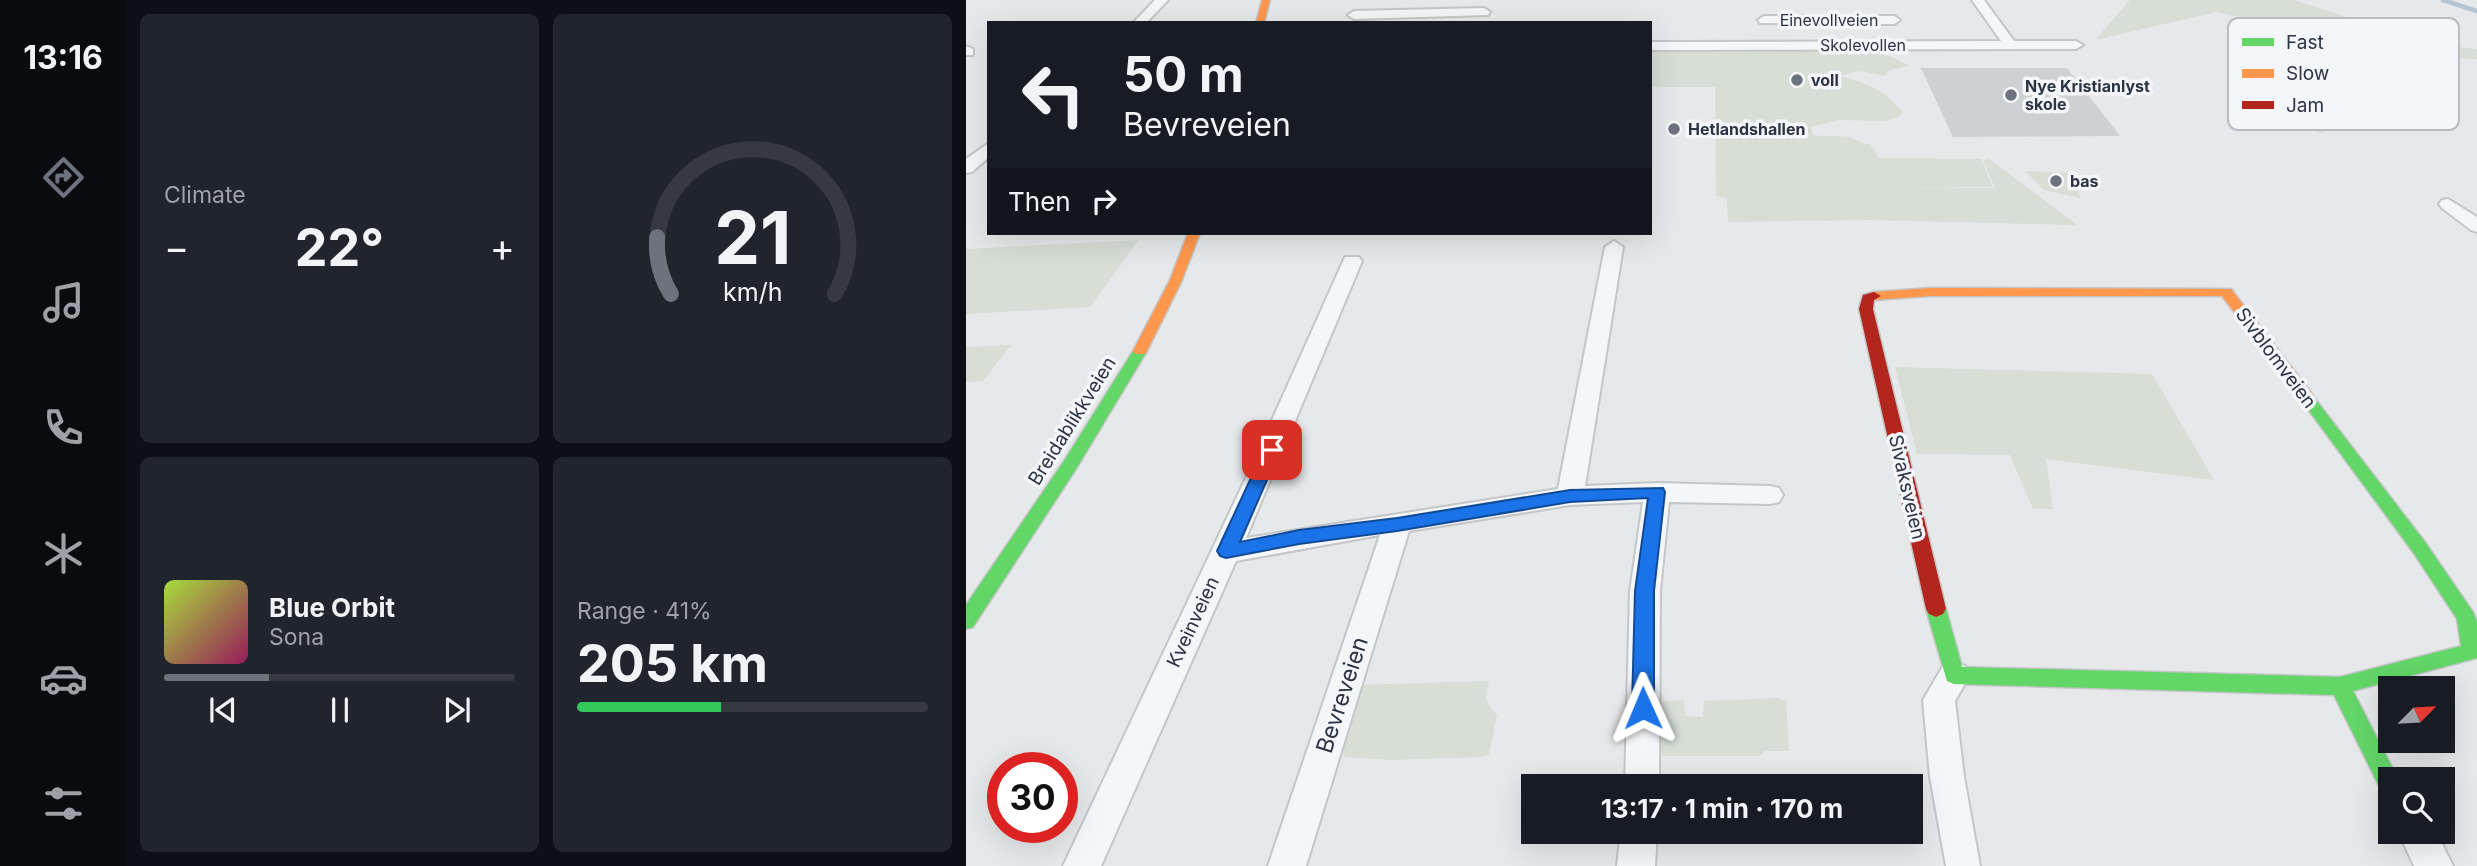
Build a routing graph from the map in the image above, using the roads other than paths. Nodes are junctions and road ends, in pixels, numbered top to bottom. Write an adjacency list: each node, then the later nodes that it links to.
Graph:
1 (1162, 0): 8 (street)
2 (1266, 0): 9 (street)
3 (1363, 0): 6 (street)
4 (1978, 0): 10 (street)
5 (1483, 12): 6 (street)
6 (1352, 19)
7 (1894, 20): 13 (street, Einevollveien)
8 (1141, 21)
9 (1261, 21)
10 (2009, 44): 11 (street, Skolevollen); 13 (street, Skolevollen)
11 (2076, 44)
12 (1652, 46): 13 (street, Skolevollen)
13 (1767, 46)
14 (987, 150): 15 (street)
15 (966, 168)
16 (2448, 204): 17 (street)
17 (2477, 226)
18 (1193, 235): 27 (street, Breidablikkveien)
19 (1614, 247): 24 (street)
20 (1352, 261): 26 (street, Kveinveien)
21 (1868, 298): 28 (street, Sivblomveien); 29 (street, Sivaksveien)
22 (1657, 492): 23 (street); 24 (street); 32 (street)
23 (1770, 495)
24 (1570, 496): 25 (street)
25 (1397, 524): 26 (street); 37 (street, Bevreveien)
26 (1226, 551): 36 (street, Kveinveien)
27 (966, 621)
28 (2474, 652): 30 (street, Sivblomveien)
29 (1954, 675): 30 (street); 35 (street)
30 (2340, 686): 31 (street)
31 (2381, 767)
32 (1643, 774)
33 (1638, 844): 38 (street)
34 (2423, 844): 39 (street)
35 (1963, 863)
36 (1082, 866)
37 (1287, 866)
38 (1636, 866)
39 (2434, 866)

